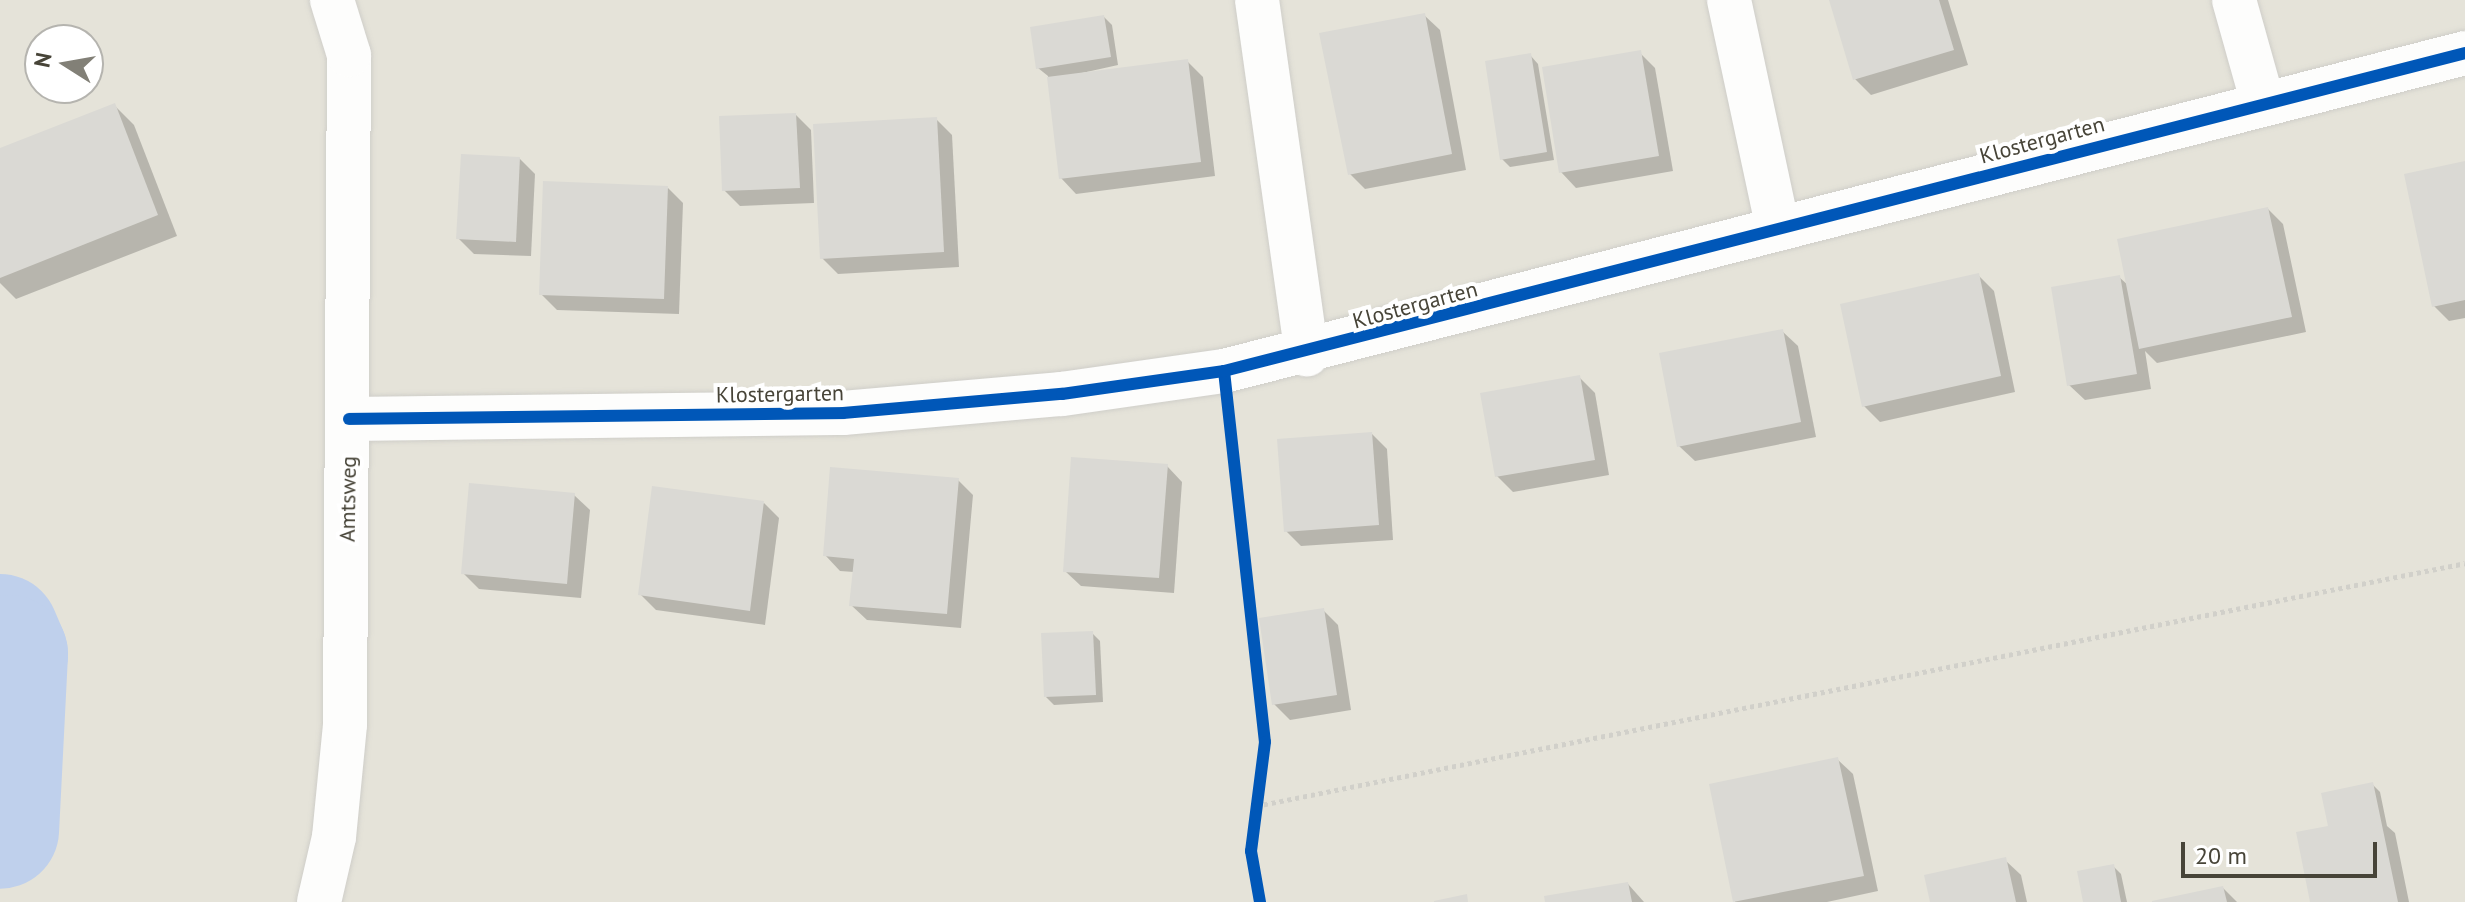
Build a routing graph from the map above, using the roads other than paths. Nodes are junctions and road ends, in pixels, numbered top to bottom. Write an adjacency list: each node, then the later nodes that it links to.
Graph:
1 (332, 0): 9 (street, Amtsweg)
2 (1257, 0): 8 (street)
3 (1729, 0): 7 (street)
4 (2234, 0): 6 (street)
5 (2465, 53): 6 (street, Klostergarten)
6 (2263, 103): 7 (street, Klostergarten)
7 (1778, 229): 8 (street, Klostergarten)
8 (1307, 354): 9 (street, Klostergarten)
9 (349, 419): 10 (street, Amtsweg)
10 (319, 902)

